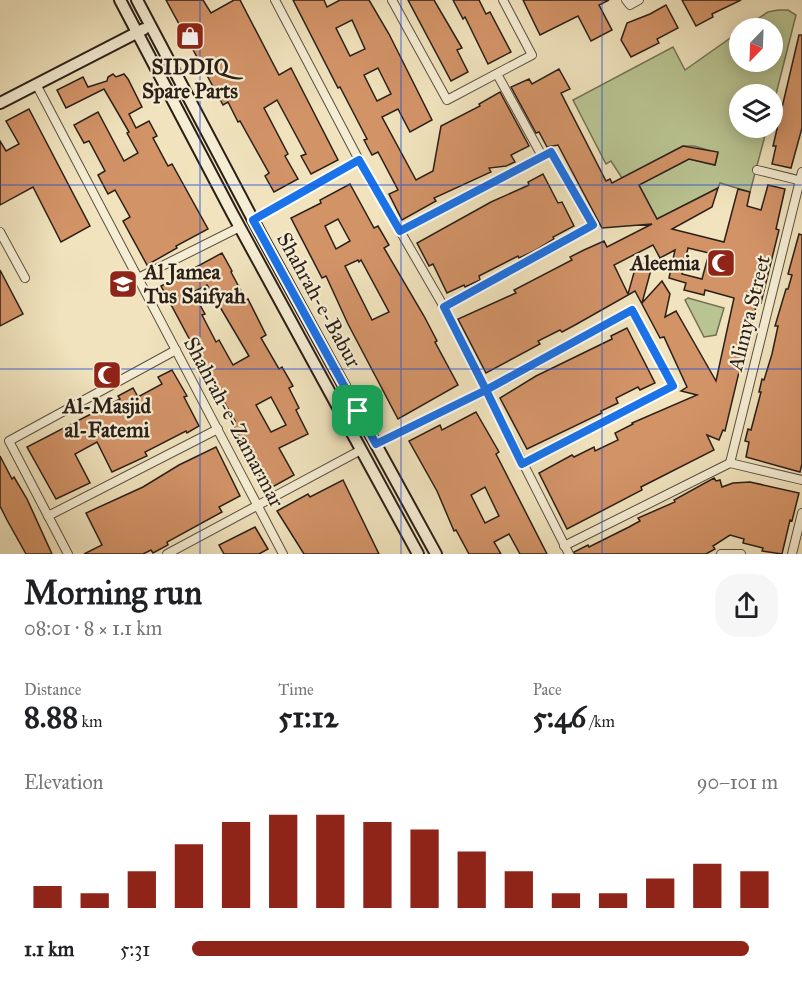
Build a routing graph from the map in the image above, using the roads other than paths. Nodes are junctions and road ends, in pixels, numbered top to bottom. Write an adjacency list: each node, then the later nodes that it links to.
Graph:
1 (120, 0): 9 (main road, Shahrah-e-Babur)
2 (137, 0): 8 (main road, Shahrah-e-Babur)
3 (275, 0): 14 (street)
4 (392, 0): 10 (street)
5 (503, 0): 10 (street)
6 (626, 0): 7 (street)
7 (639, 0)
8 (149, 26): 9 (main road); 18 (main road, Shahrah-e-Babur)
9 (137, 33): 11 (main road); 19 (main road, Shahrah-e-Babur)
10 (497, 74): 13 (street)
11 (36, 84): 12 (main road); 23 (street, Shahrah-e-Zamarmar)
12 (0, 103)
13 (542, 156): 20 (street); 24 (street)
14 (359, 160): 18 (street); 20 (street)
15 (757, 170): 17 (street)
16 (802, 172): 17 (street, Alimya Street)
17 (801, 181): 32 (street, Alimya Street)
18 (253, 220): 27 (main road, Shahrah-e-Babur)
19 (240, 227): 23 (street); 28 (main road, Shahrah-e-Babur)
20 (400, 231): 24 (street)
21 (0, 232): 22 (street)
22 (25, 278)
23 (138, 278): 25 (street, Shahrah-e-Zamarmar)
24 (444, 307): 26 (street)
25 (176, 350): 29 (street, Shahrah-e-Zamarmar); 37 (street)
26 (486, 390): 30 (street); 33 (street); 33 (street)
27 (358, 411): 28 (main road); 30 (main road, Shahrah-e-Babur)
28 (343, 418): 31 (main road, Shahrah-e-Babur)
29 (218, 429): 35 (street, Shahrah-e-Zamarmar); 37 (street)
30 (376, 444): 43 (main road, Shahrah-e-Babur)
31 (361, 450): 35 (street); 42 (main road, Shahrah-e-Babur)
32 (730, 463): 34 (street); 38 (street)
33 (522, 464): 38 (street)
34 (802, 480)
35 (257, 504): 40 (street); 41 (street, Shahrah-e-Zamarmar)
36 (802, 513): 47 (street)
37 (48, 516): 39 (street)
38 (564, 546): 44 (street)
39 (68, 554)
40 (167, 554)
41 (283, 554)
42 (418, 554)
43 (436, 554)
44 (569, 554)
45 (721, 554): 46 (street)
46 (741, 554)
47 (792, 554)

